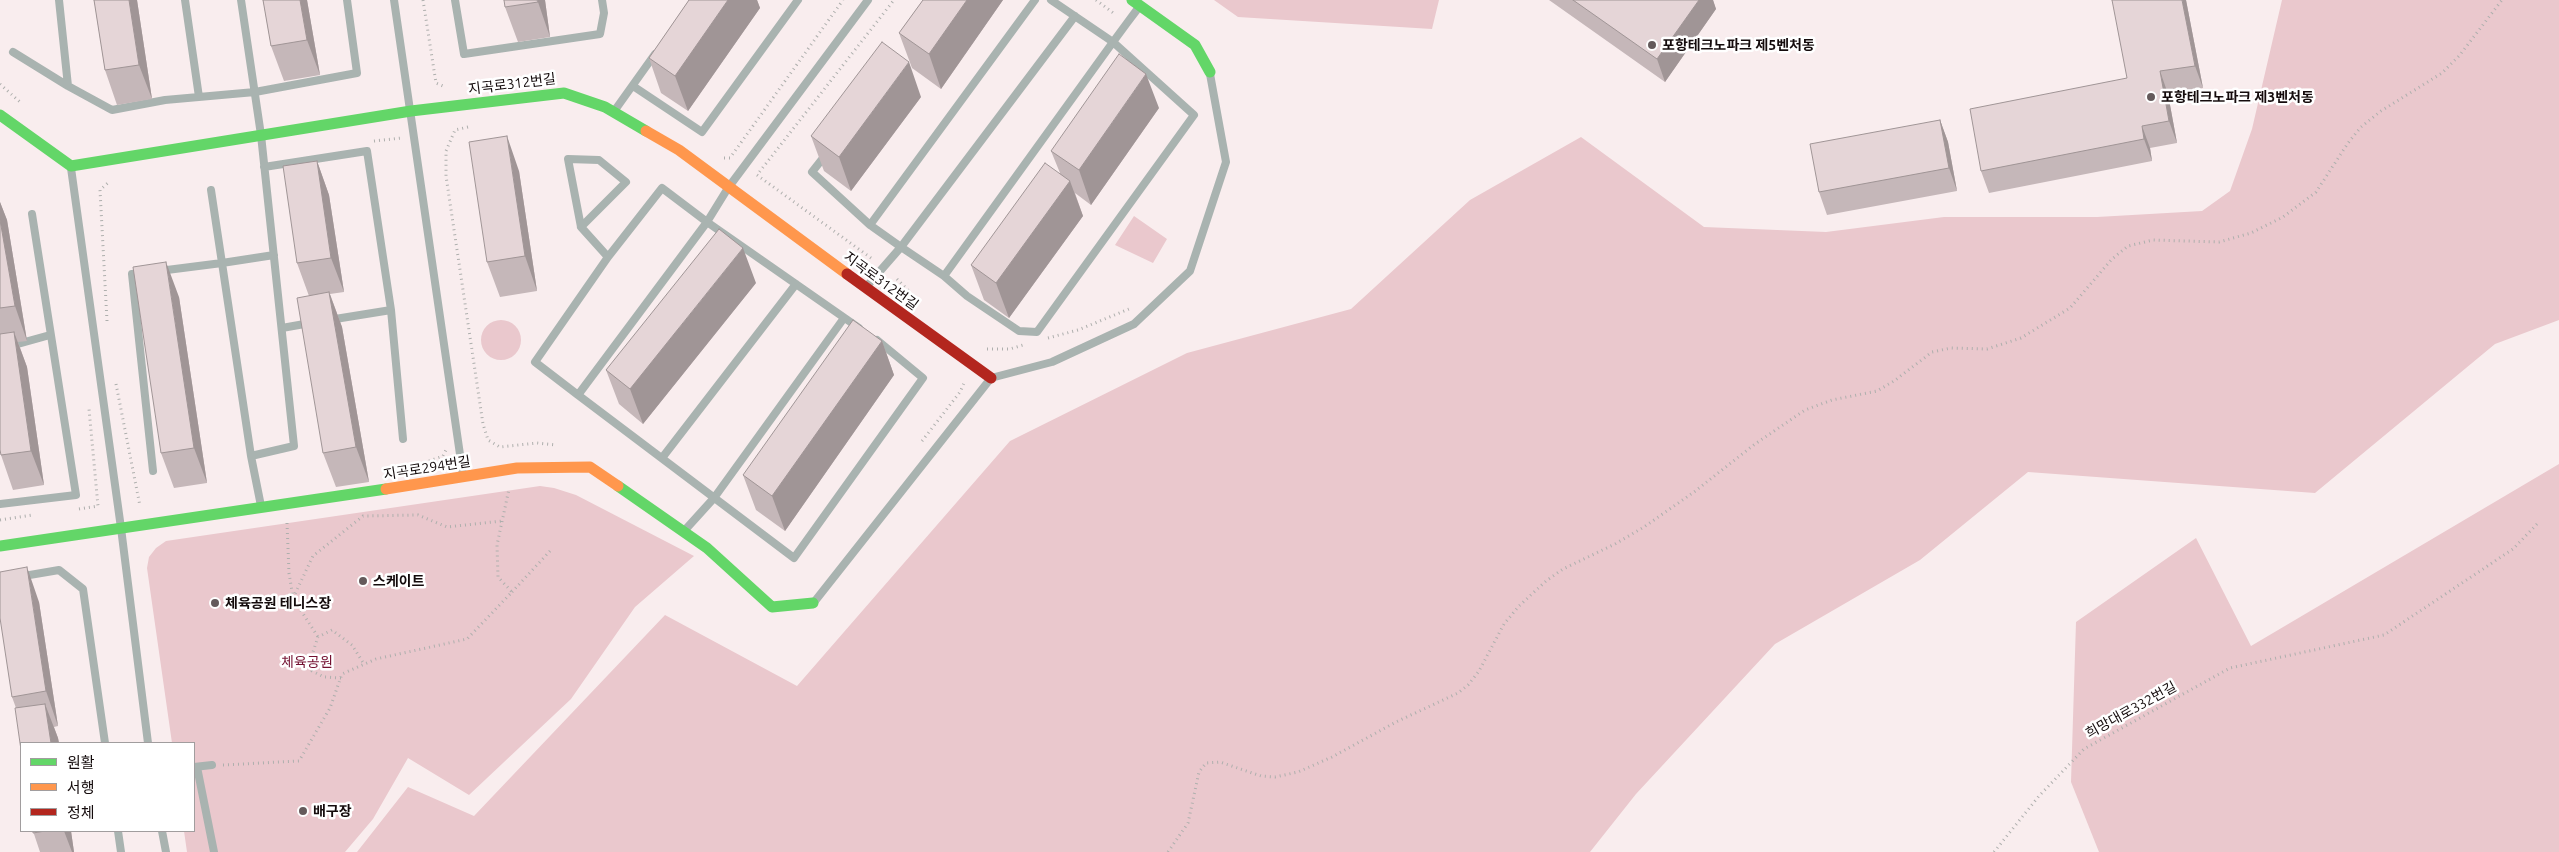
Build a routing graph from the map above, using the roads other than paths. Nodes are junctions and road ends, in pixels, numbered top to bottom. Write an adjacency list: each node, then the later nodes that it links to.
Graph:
1 (59, 0): 18 (lane)
2 (185, 0): 21 (lane)
3 (241, 0): 20 (lane)
4 (346, 0): 20 (lane)
5 (394, 0): 22 (lane)
6 (455, 0): 7 (lane)
7 (602, 0)
8 (798, 0): 19 (lane)
9 (868, 0): 29 (lane)
10 (1036, 0): 33 (lane)
11 (1051, 0): 13 (lane)
12 (1136, 3): 14 (lane); 17 (street)
13 (1075, 16): 14 (lane); 35 (lane)
14 (1113, 42): 39 (lane); 39 (lane)
15 (661, 47): 19 (lane)
16 (13, 52): 18 (lane)
17 (1210, 72): 47 (lane)
18 (68, 86): 21 (lane)
19 (633, 86): 23 (lane)
20 (255, 92): 21 (lane); 25 (lane)
21 (199, 97)
22 (411, 111): 23 (street, 지곡로312번길); 25 (street, 지곡로312번길); 53 (lane)
23 (614, 112): 29 (street, 지곡로312번길)
24 (0, 115): 27 (street)
25 (261, 135): 27 (street, 지곡로312번길); 28 (lane)
26 (830, 149): 33 (lane)
27 (71, 166): 57 (lane)
28 (264, 167): 36 (lane); 42 (lane)
29 (728, 188): 32 (lane); 41 (street, 지곡로312번길)
30 (211, 190): 38 (lane)
31 (32, 214): 45 (lane)
32 (707, 222): 37 (lane); 40 (lane); 48 (lane)
33 (870, 225): 35 (lane)
34 (580, 227): 34 (lane); 37 (lane)
35 (901, 248): 39 (lane); 41 (lane)
36 (274, 255): 38 (lane); 44 (lane)
37 (608, 257): 48 (lane)
38 (222, 263): 50 (lane); 52 (lane)
39 (944, 276)
40 (796, 284): 43 (lane); 51 (lane)
41 (866, 288): 47 (street, 지곡로312번길)
42 (391, 310): 44 (lane); 49 (lane)
43 (844, 318): 54 (lane); 54 (lane)
44 (282, 328): 50 (lane)
45 (50, 335): 46 (lane); 55 (lane)
46 (0, 349)
47 (990, 378): 61 (lane)
48 (578, 395): 51 (lane)
49 (403, 439)
50 (251, 456): 56 (lane)
51 (662, 458): 54 (lane)
52 (153, 470)
53 (464, 478): 56 (street, 지곡로294번길); 58 (street, 지곡로294번길)
54 (714, 498): 58 (lane)
55 (0, 504)
56 (262, 508): 57 (street, 지곡로294번길)
57 (121, 528): 59 (street, 지곡로294번길); 63 (lane)
58 (683, 532): 61 (street, 지곡로294번길)
59 (0, 546)
60 (0, 580): 62 (lane)
61 (813, 603)
62 (105, 742)
63 (148, 742)
64 (212, 765): 65 (lane)
65 (195, 767): 70 (lane)
66 (118, 832): 68 (lane)
67 (162, 832): 69 (lane)
68 (121, 852)
69 (166, 852)
70 (214, 852)

